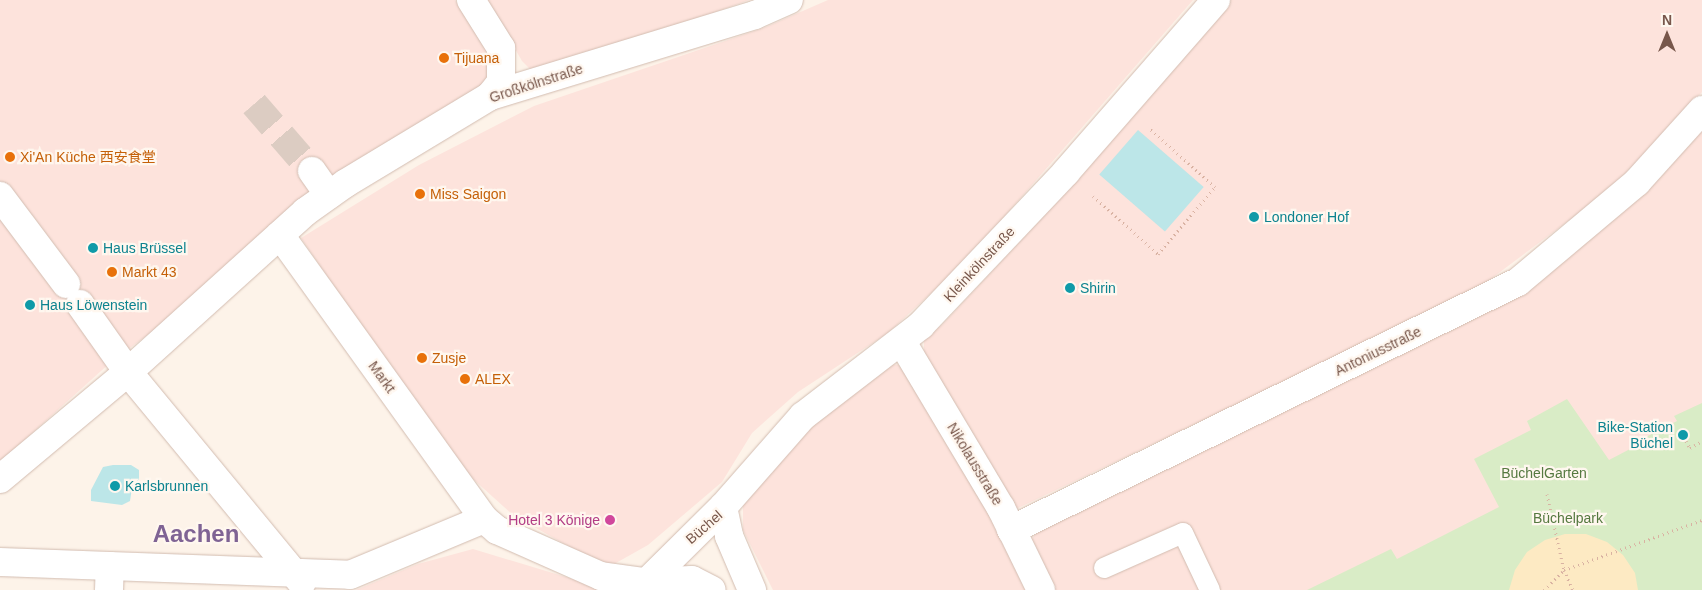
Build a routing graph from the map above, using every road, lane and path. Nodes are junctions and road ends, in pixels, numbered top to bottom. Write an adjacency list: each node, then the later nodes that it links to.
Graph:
1 (471, 0): 4 (street)
2 (789, 0): 4 (street, Großkölnstraße)
3 (1216, 0): 5 (street, Kleinkölnstraße)
4 (490, 96): 9 (street, Großkölnstraße)
5 (1123, 105): 8 (street, Kleinkölnstraße); 8 (path)
6 (1702, 110): 21 (street, Antoniusstraße)
7 (312, 171): 9 (street)
8 (1066, 172): 12 (street, Kleinkölnstraße)
9 (329, 195): 11 (street, Großkölnstraße)
10 (0, 196): 13 (street)
11 (280, 235): 13 (street); 20 (street, Markt)
12 (902, 342): 18 (street, Kleinkölnstraße); 21 (street, Nikolausstraße)
13 (128, 372): 16 (street); 27 (street)
14 (1686, 441): 15 (path)
15 (1702, 441)
16 (0, 479)
17 (1547, 494): 24 (path)
18 (723, 507): 28 (street, Büchel); 30 (street, Büchel)
19 (1702, 520): 24 (path)
20 (490, 524): 27 (street); 28 (street)
21 (1011, 530): 31 (street, Nikolausstraße)
22 (0, 562): 25 (street)
23 (1104, 568): 32 (lane)
24 (1564, 570): 33 (path); 34 (path)
25 (110, 578): 26 (street)
26 (218, 580): 27 (street)
27 (301, 582)
28 (641, 586): 29 (street)
29 (712, 590)
30 (752, 590)
31 (1041, 590)
32 (1210, 590)
33 (1544, 590)
34 (1573, 590)

